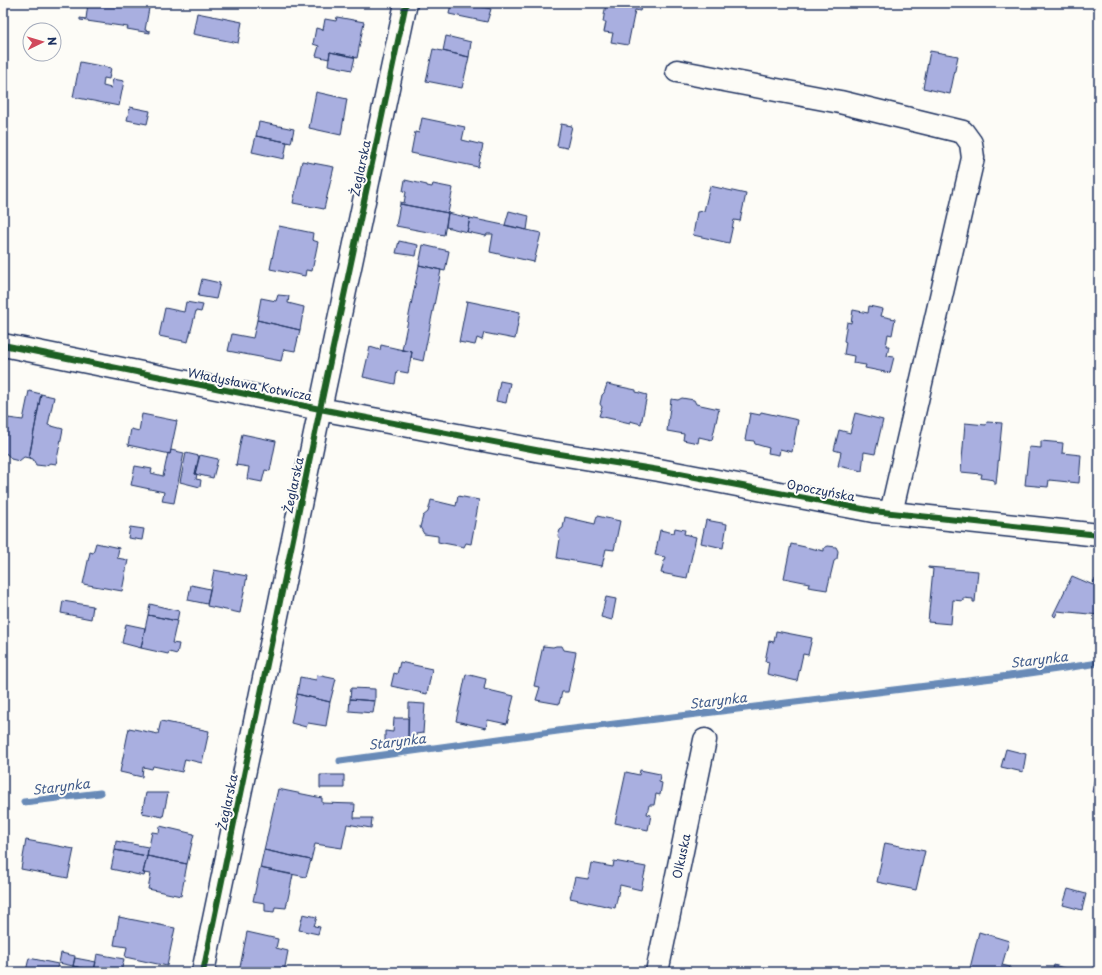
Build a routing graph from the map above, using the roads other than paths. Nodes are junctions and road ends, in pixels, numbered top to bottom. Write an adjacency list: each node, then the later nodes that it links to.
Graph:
1 (406, 3): 4 (street, Żeglarska)
2 (677, 71): 6 (street)
3 (3, 345): 4 (street, Władysława Kotwicza)
4 (320, 409): 5 (street, Władysława Kotwicza); 9 (street, Żeglarska)
5 (541, 451): 6 (street, Opoczyńska)
6 (891, 513): 7 (street, Opoczyńska)
7 (1099, 535)
8 (704, 740): 10 (street, Olkuska)
9 (203, 972)
10 (657, 972)

